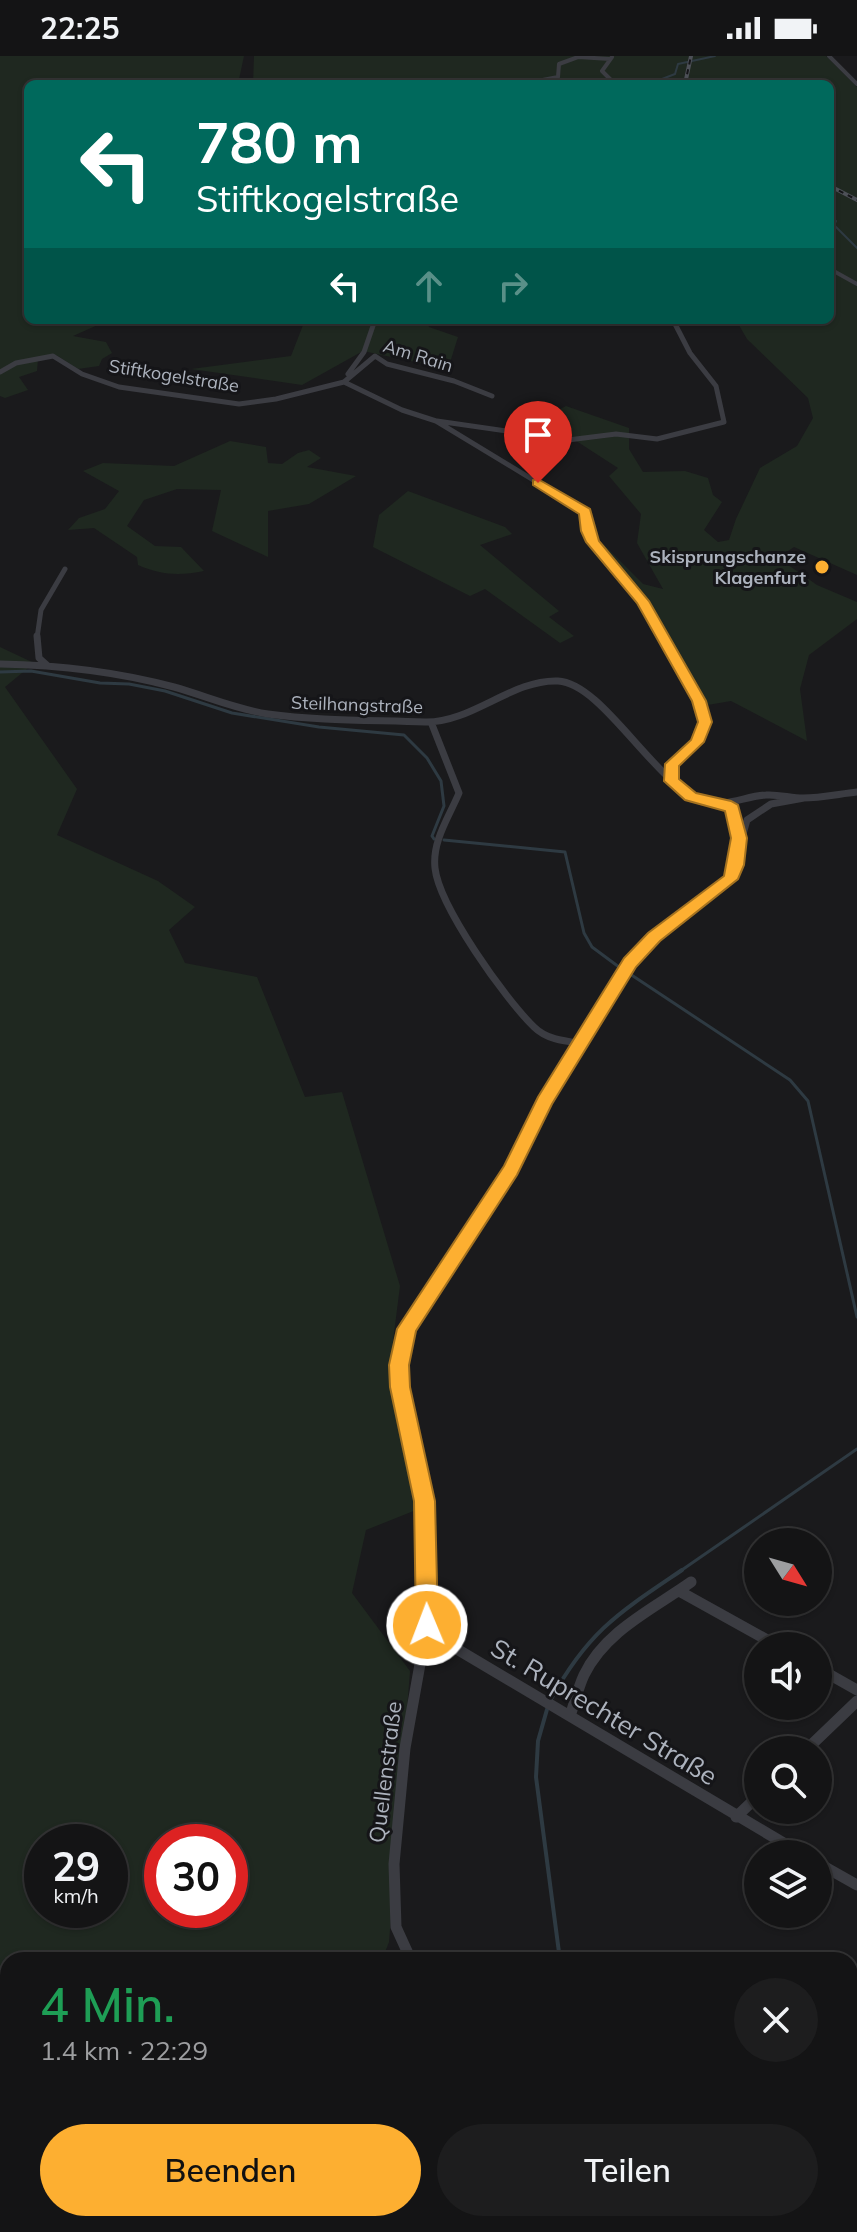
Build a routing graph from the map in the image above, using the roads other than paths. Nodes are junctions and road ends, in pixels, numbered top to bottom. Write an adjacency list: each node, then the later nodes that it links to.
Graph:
1 (829, 56): 5 (street)
2 (611, 58): 3 (street); 4 (street)
3 (543, 80)
4 (611, 80)
5 (857, 84)
6 (834, 271): 7 (street)
7 (857, 284)
8 (374, 324): 11 (street)
9 (675, 324): 13 (street)
10 (0, 372): 11 (street, Stiftkogelstraße)
11 (344, 382): 12 (street, Am Rain); 13 (street)
12 (492, 396)
13 (436, 421): 20 (street)
14 (65, 569): 16 (street)
15 (0, 664): 16 (street, Steilhangstraße)
16 (49, 667): 18 (street, Steilhangstraße)
17 (447, 719): 18 (street, Steilhangstraße); 19 (street); 20 (street, Steilhangstraße)
18 (431, 722): 19 (street)
19 (436, 731): 25 (street)
20 (672, 781): 23 (street)
21 (857, 792): 22 (street)
22 (804, 798): 23 (street); 24 (street, Quellenstraße)
23 (726, 804): 24 (street)
24 (739, 838): 25 (street, Quellenstraße)
25 (579, 1043): 29 (street, Quellenstraße)
26 (691, 1582): 27 (street)
27 (679, 1591): 28 (street); 33 (street)
28 (753, 1632)
29 (424, 1639): 33 (street, St. Ruprechter Straße); 40 (street, Quellenstraße)
30 (832, 1676): 31 (street)
31 (857, 1690)
32 (857, 1701): 34 (street)
33 (566, 1713): 36 (street, St. Ruprechter Straße)
34 (821, 1736)
35 (744, 1809): 36 (street)
36 (736, 1817): 37 (street, St. Ruprechter Straße)
37 (777, 1840)
38 (832, 1871): 39 (street)
39 (857, 1885)
40 (407, 1952)

